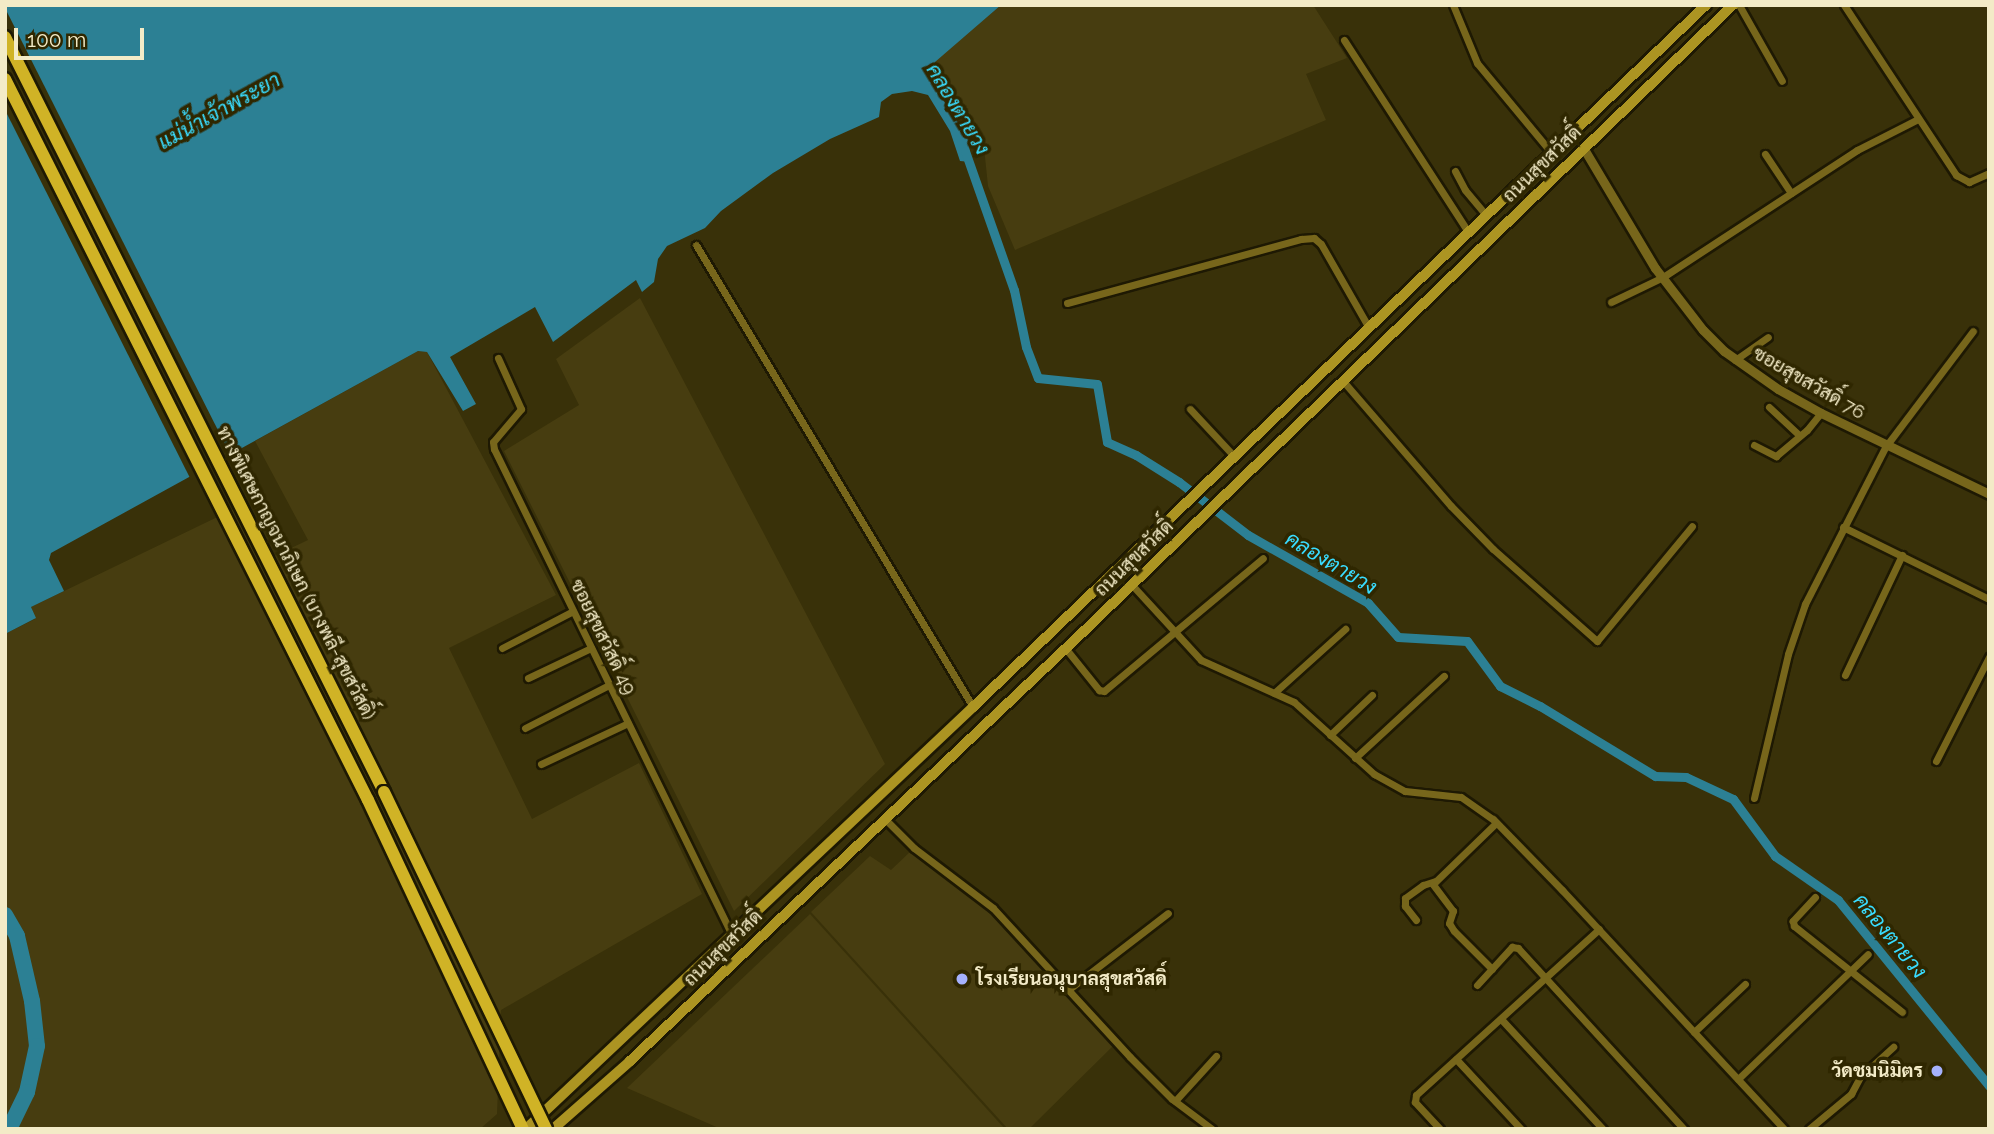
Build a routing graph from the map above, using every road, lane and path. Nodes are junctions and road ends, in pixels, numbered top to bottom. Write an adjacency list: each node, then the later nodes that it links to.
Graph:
1 (1452, 5): 12 (street)
2 (1706, 5): 12 (main road, ถนนสุขสวัสดิ์)
3 (1733, 5): 11 (main road, ถนนสุขสวัสดิ์)
4 (1739, 5): 9 (street)
5 (1844, 5): 10 (street)
6 (5, 37): 89 (highway, ทางพิเศษกาญจนาภิเษก (บางพลี-สุขสวัสดิ์), bridge)
7 (1344, 40): 18 (street)
8 (5, 79): 88 (highway, ทางพิเศษกาญจนาภิเษก (บางพลี-สุขสวัสดิ์))
9 (1782, 81)
10 (1918, 119): 15 (street); 16 (street)
11 (1584, 149): 20 (street, ซอยสุขสวัสดิ์ 76); 28 (main road, ถนนสุขสวัสดิ์)
12 (1551, 152): 17 (main road, ถนนสุขสวัสดิ์)
13 (1765, 154): 16 (street)
14 (1455, 171): 17 (street)
15 (1989, 173)
16 (1791, 193): 20 (street)
17 (1485, 214): 18 (main road, ถนนสุขสวัสดิ์)
18 (1468, 230): 23 (main road, ถนนสุขสวัสดิ์)
19 (696, 245): 57 (street)
20 (1663, 277): 21 (street); 27 (street, ซอยสุขสวัสดิ์ 76)
21 (1611, 302)
22 (1067, 303): 23 (street)
23 (1368, 326): 35 (main road, ถนนสุขสวัสดิ์)
24 (1973, 331): 34 (street)
25 (1768, 337): 27 (street)
26 (498, 358): 44 (street, ซอยสุขสวัสดิ์ 49)
27 (1735, 360): 31 (street, ซอยสุขสวัสดิ์ 76)
28 (1343, 381): 37 (street); 42 (main road, ถนนสุขสวัสดิ์)
29 (1769, 407): 32 (street)
30 (1190, 409): 35 (street)
31 (1821, 413): 32 (street); 34 (street, ซอยสุขสวัสดิ์ 76)
32 (1799, 435): 33 (street)
33 (1754, 445)
34 (1886, 446): 36 (street, ซอยสุขสวัสดิ์ 76); 38 (street)
35 (1234, 456): 41 (main road, ถนนสุขสวัสดิ์)
36 (1989, 494)
37 (1692, 526)
38 (1843, 527): 39 (street); 64 (street)
39 (1902, 555): 43 (street); 51 (street)
40 (1263, 558): 46 (street)
41 (1116, 569): 42 (main road); 57 (main road, ถนนสุขสวัสดิ์)
42 (1132, 585): 46 (street); 49 (main road, ถนนสุขสวัสดิ์)
43 (1989, 599)
44 (573, 611): 47 (street); 48 (street, ซอยสุขสวัสดิ์ 49)
45 (1345, 629): 55 (street)
46 (1175, 632): 49 (street); 55 (street)
47 (502, 648)
48 (591, 648): 53 (street); 54 (street, ซอยสุขสวัสดิ์ 49)
49 (1066, 649): 65 (main road, ถนนสุขสวัสดิ์)
50 (1989, 657): 62 (street)
51 (1845, 675)
52 (1444, 676): 61 (street)
53 (528, 678)
54 (609, 685): 58 (street, ซอยสุขสวัสดิ์ 49); 59 (street)
55 (1274, 693): 60 (street)
56 (1372, 695): 60 (street)
57 (974, 707): 72 (main road, ถนนสุขสวัสดิ์)
58 (628, 723): 63 (street); 72 (street, ซอยสุขสวัสดิ์ 49)
59 (525, 728)
60 (1330, 735): 61 (street)
61 (1355, 758): 66 (street)
62 (1936, 761)
63 (541, 764)
64 (1754, 798)
65 (885, 819): 79 (street); 90 (main road, ถนนสุขสวัสดิ์)
66 (1496, 822): 67 (street); 71 (street)
67 (1435, 880): 70 (street); 74 (street)
68 (1815, 897): 75 (street)
69 (1168, 913): 79 (street)
70 (1416, 920)
71 (1599, 929): 76 (street); 82 (street)
72 (732, 935): 88 (main road, ถนนสุขสวัสดิ์)
73 (1868, 954): 75 (street)
74 (1492, 969): 76 (street); 77 (street)
75 (1851, 971): 80 (street); 86 (street)
76 (1544, 978): 81 (street); 95 (street)
77 (1477, 985)
78 (1745, 985): 82 (street)
79 (1068, 989): 87 (street)
80 (1902, 1012)
81 (1501, 1019): 85 (street); 94 (street)
82 (1694, 1032): 86 (street)
83 (1893, 1047): 97 (street)
84 (1216, 1056): 87 (street)
85 (1457, 1059): 92 (street); 93 (street)
86 (1738, 1079): 96 (street)
87 (1175, 1101): 91 (street)
88 (524, 1129)
89 (546, 1129)
90 (553, 1129)
91 (1212, 1129)
92 (1440, 1129)
93 (1521, 1129)
94 (1603, 1129)
95 (1684, 1129)
96 (1784, 1129)
97 (1809, 1129)

